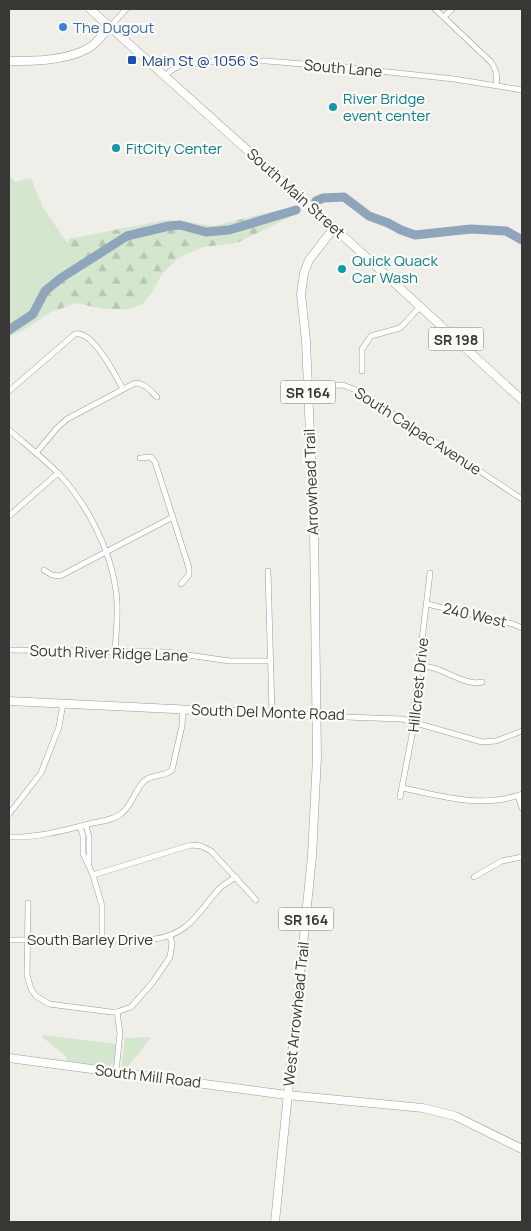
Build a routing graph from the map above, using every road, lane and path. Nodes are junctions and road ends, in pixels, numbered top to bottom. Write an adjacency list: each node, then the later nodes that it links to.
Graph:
1 (90, 9): 6 (main road, South Main Street / SR 198)
2 (126, 9): 6 (street)
3 (435, 9): 5 (street)
4 (452, 9): 5 (street)
5 (444, 17): 9 (street)
6 (110, 27): 7 (main road); 8 (main road, South Main Street / SR 198)
7 (9, 61)
8 (166, 76): 9 (street, South Lane); 11 (main road, South Main Street / SR 198)
9 (496, 85): 10 (street, South Lane)
10 (522, 90)
11 (334, 228): 12 (main road, South Main Street / SR 198); 14 (main road, Arrowhead Trail / SR 164)
12 (420, 307): 13 (street); 18 (main road, South Main Street / SR 198)
13 (362, 371)
14 (308, 386): 23 (street, South Calpac Avenue); 42 (main road, Arrowhead Trail / SR 164)
15 (124, 389): 16 (street); 17 (street); 20 (street)
16 (9, 391)
17 (157, 397)
18 (522, 400)
19 (9, 430): 20 (street)
20 (36, 453): 22 (street)
21 (140, 458): 25 (street)
22 (58, 473): 24 (street); 26 (street)
23 (522, 499)
24 (9, 516)
25 (173, 517): 26 (street); 30 (street)
26 (106, 552): 27 (street); 34 (street)
27 (44, 570)
28 (268, 571): 35 (street)
29 (430, 572): 31 (street, Hillcrest Drive)
30 (180, 584)
31 (427, 604): 32 (street, 240 West); 36 (street, Hillcrest Drive)
32 (522, 628)
33 (9, 650): 34 (street, South River Ridge Lane)
34 (115, 652): 35 (street, South River Ridge Lane)
35 (270, 661): 41 (street)
36 (420, 666): 37 (street); 43 (street, Hillcrest Drive)
37 (482, 682)
38 (9, 701): 39 (main road, South Del Monte Road)
39 (63, 703): 40 (main road, South Del Monte Road); 49 (street)
40 (183, 708): 41 (main road, South Del Monte Road); 50 (street)
41 (272, 713): 42 (main road, South Del Monte Road)
42 (318, 716): 43 (street, South Del Monte Road); 65 (main road, West Arrowhead Trail / SR 164)
43 (414, 721): 44 (street, South Del Monte Road); 45 (street, Hillcrest Drive)
44 (522, 731)
45 (402, 788): 46 (street); 47 (street, Hillcrest Drive)
46 (520, 795): 48 (street)
47 (400, 797)
48 (522, 808)
49 (9, 814)
50 (83, 825): 51 (street); 53 (street)
51 (9, 837)
52 (522, 857): 55 (street)
53 (93, 875): 54 (street); 61 (street)
54 (236, 877): 56 (street); 58 (street)
55 (474, 877)
56 (256, 900)
57 (28, 903): 60 (street)
58 (170, 937): 61 (street, South Barley Drive); 62 (street)
59 (9, 940): 60 (street, South Barley Drive)
60 (27, 940): 61 (street, South Barley Drive); 62 (street)
61 (102, 940)
62 (117, 1012): 64 (street)
63 (9, 1058): 64 (main road, South Mill Road)
64 (116, 1072): 65 (main road, South Mill Road)
65 (287, 1095): 66 (main road, South Mill Road); 67 (main road, West Arrowhead Trail / SR 164)
66 (522, 1149)
67 (275, 1222)

